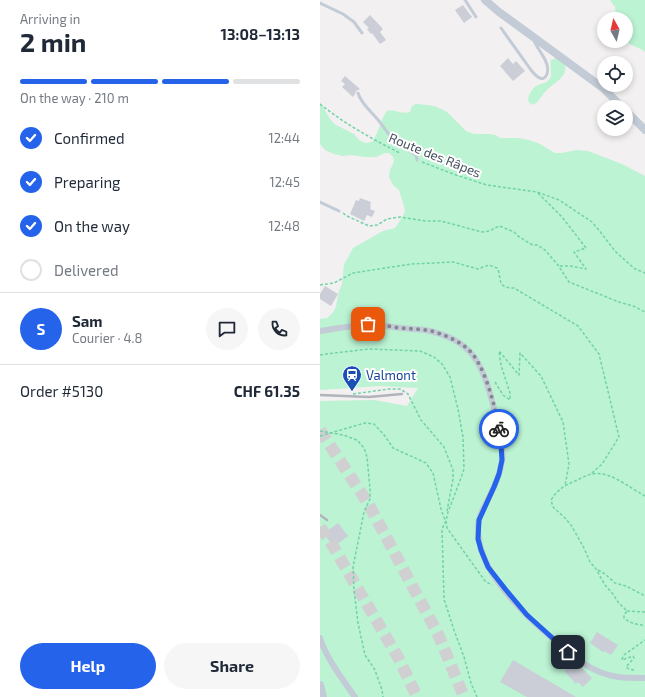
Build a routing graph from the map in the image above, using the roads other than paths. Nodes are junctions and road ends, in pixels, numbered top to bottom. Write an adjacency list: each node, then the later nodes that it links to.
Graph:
1 (465, 0): 4 (lane)
2 (485, 0): 7 (street)
3 (320, 3): 6 (lane)
4 (476, 17)
5 (501, 28): 7 (lane)
6 (362, 33)
7 (535, 38): 9 (street)
8 (358, 93): 12 (lane)
9 (616, 100)
10 (633, 118): 11 (street)
11 (645, 130)
12 (417, 160)
13 (320, 202): 14 (lane)
14 (339, 211)
15 (320, 331): 17 (street)
16 (320, 638): 20 (street)
17 (645, 678)
18 (320, 685): 19 (street)
19 (323, 697)
20 (355, 697)

